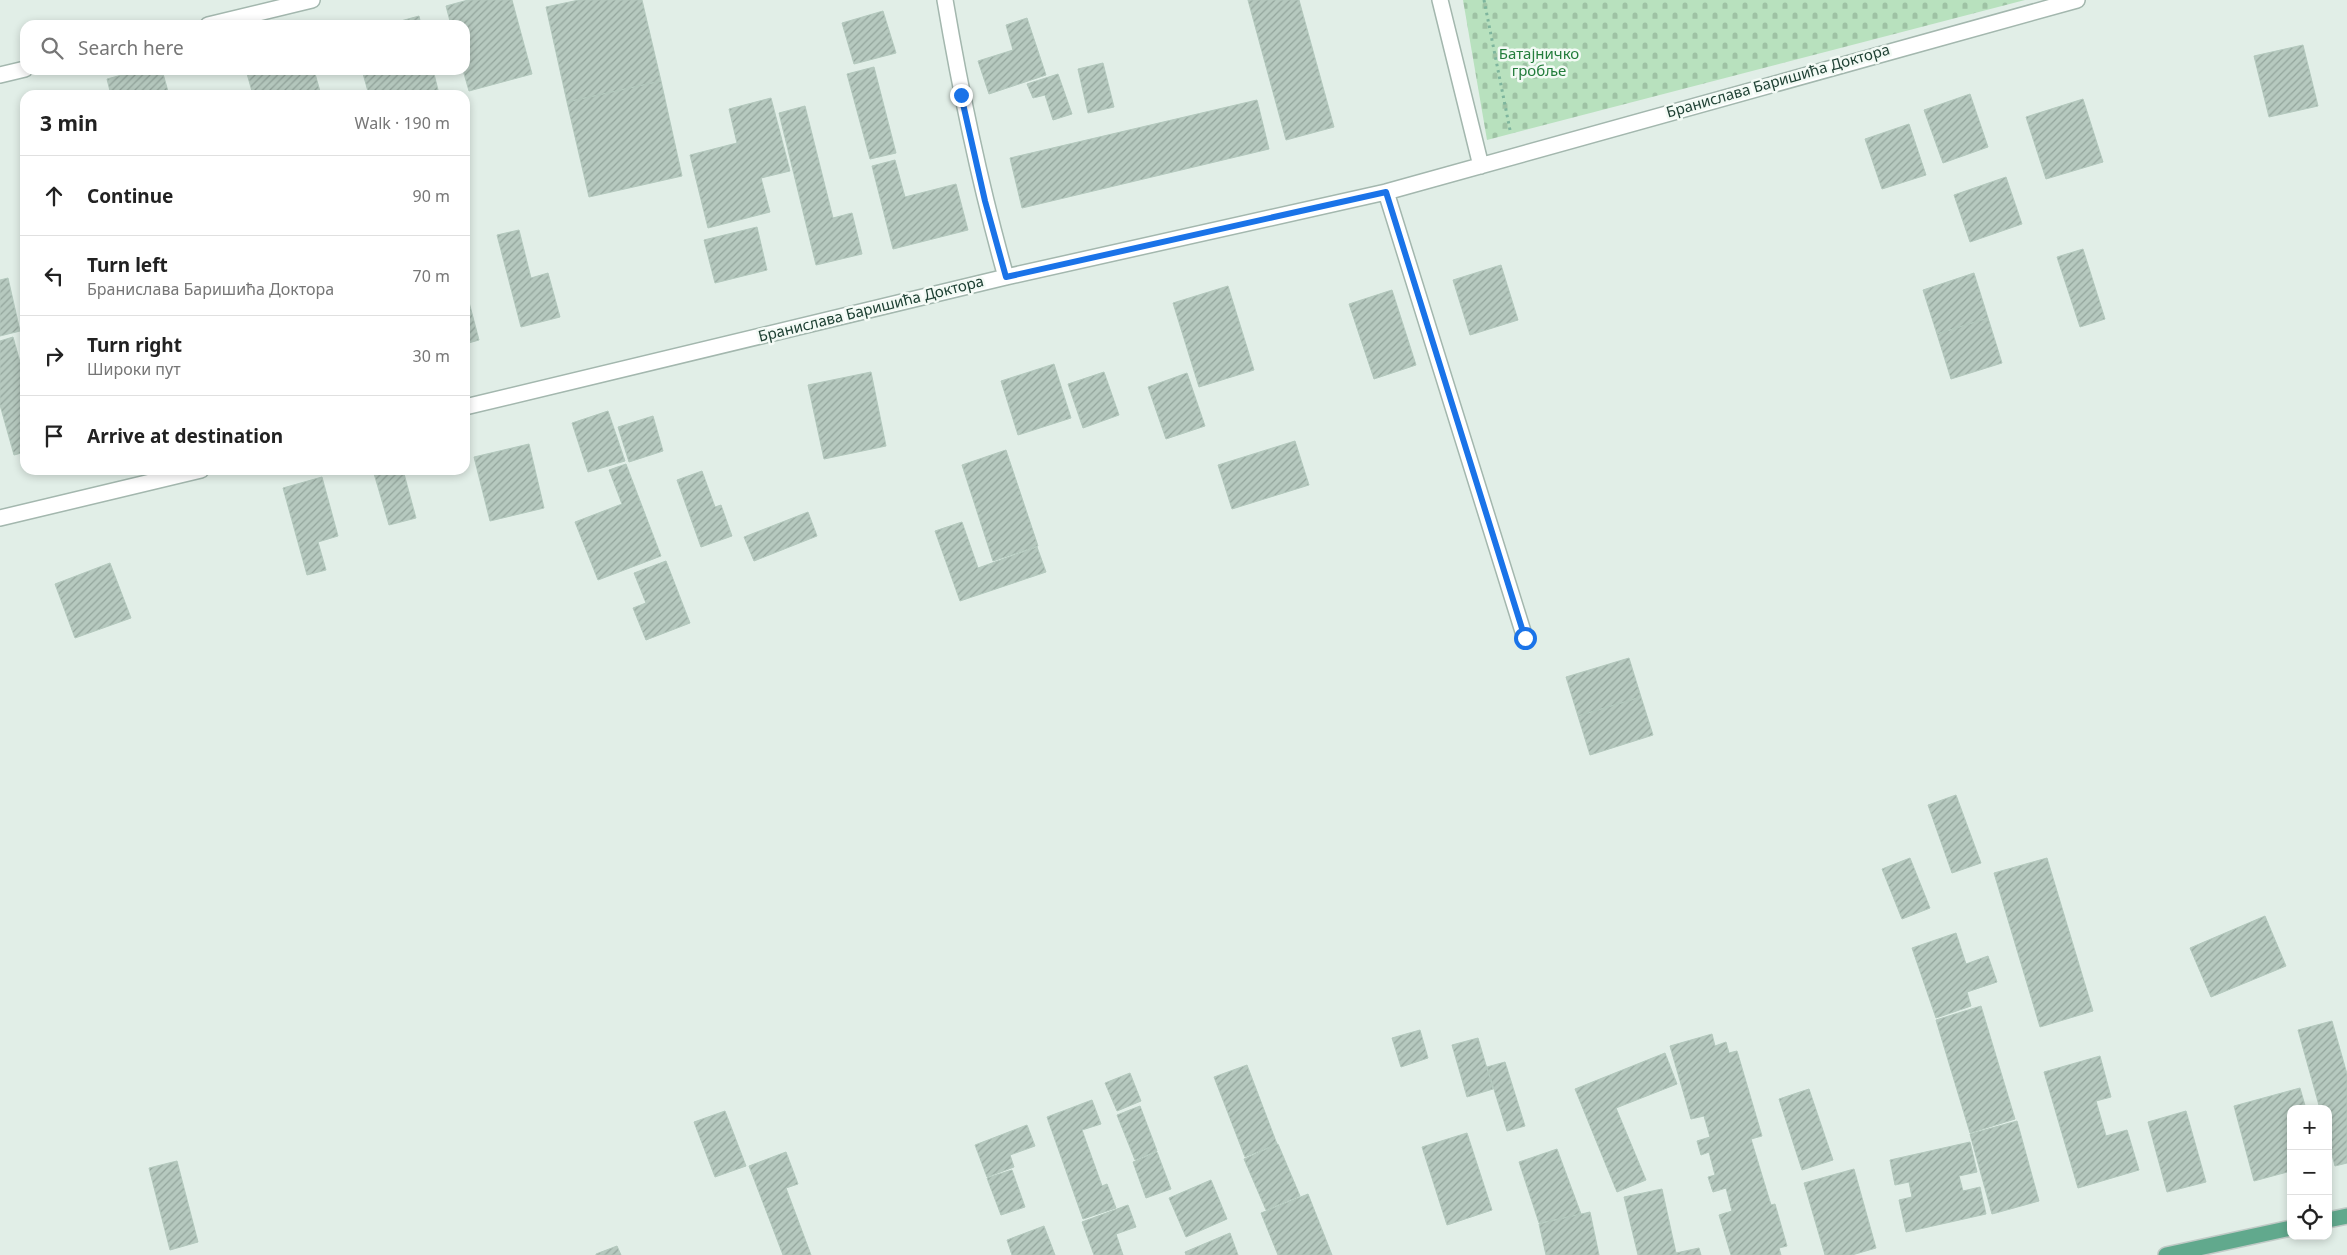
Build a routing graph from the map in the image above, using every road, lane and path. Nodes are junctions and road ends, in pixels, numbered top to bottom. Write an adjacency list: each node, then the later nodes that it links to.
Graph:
1 (312, 0): 6 (street)
2 (945, 0): 12 (street)
3 (1440, 0): 10 (street)
4 (1484, 0): 9 (path)
5 (2076, 0): 9 (street, Бранислава Баришића Доктора)
6 (229, 20)
7 (20, 70): 8 (street)
8 (0, 75)
9 (1515, 155): 10 (street, Бранислава Баришића Доктора)
10 (1481, 166): 11 (street, Бранислава Баришића Доктора)
11 (1386, 192): 12 (street, Бранислава Баришића Доктора); 16 (street)
12 (1006, 277): 13 (street, Бранислава Баришића Доктора)
13 (470, 406)
14 (180, 475): 15 (street)
15 (0, 518)
16 (1525, 638)
17 (2347, 1216): 18 (main road)
18 (2332, 1219)
19 (2287, 1229): 20 (main road)
20 (2166, 1255)

